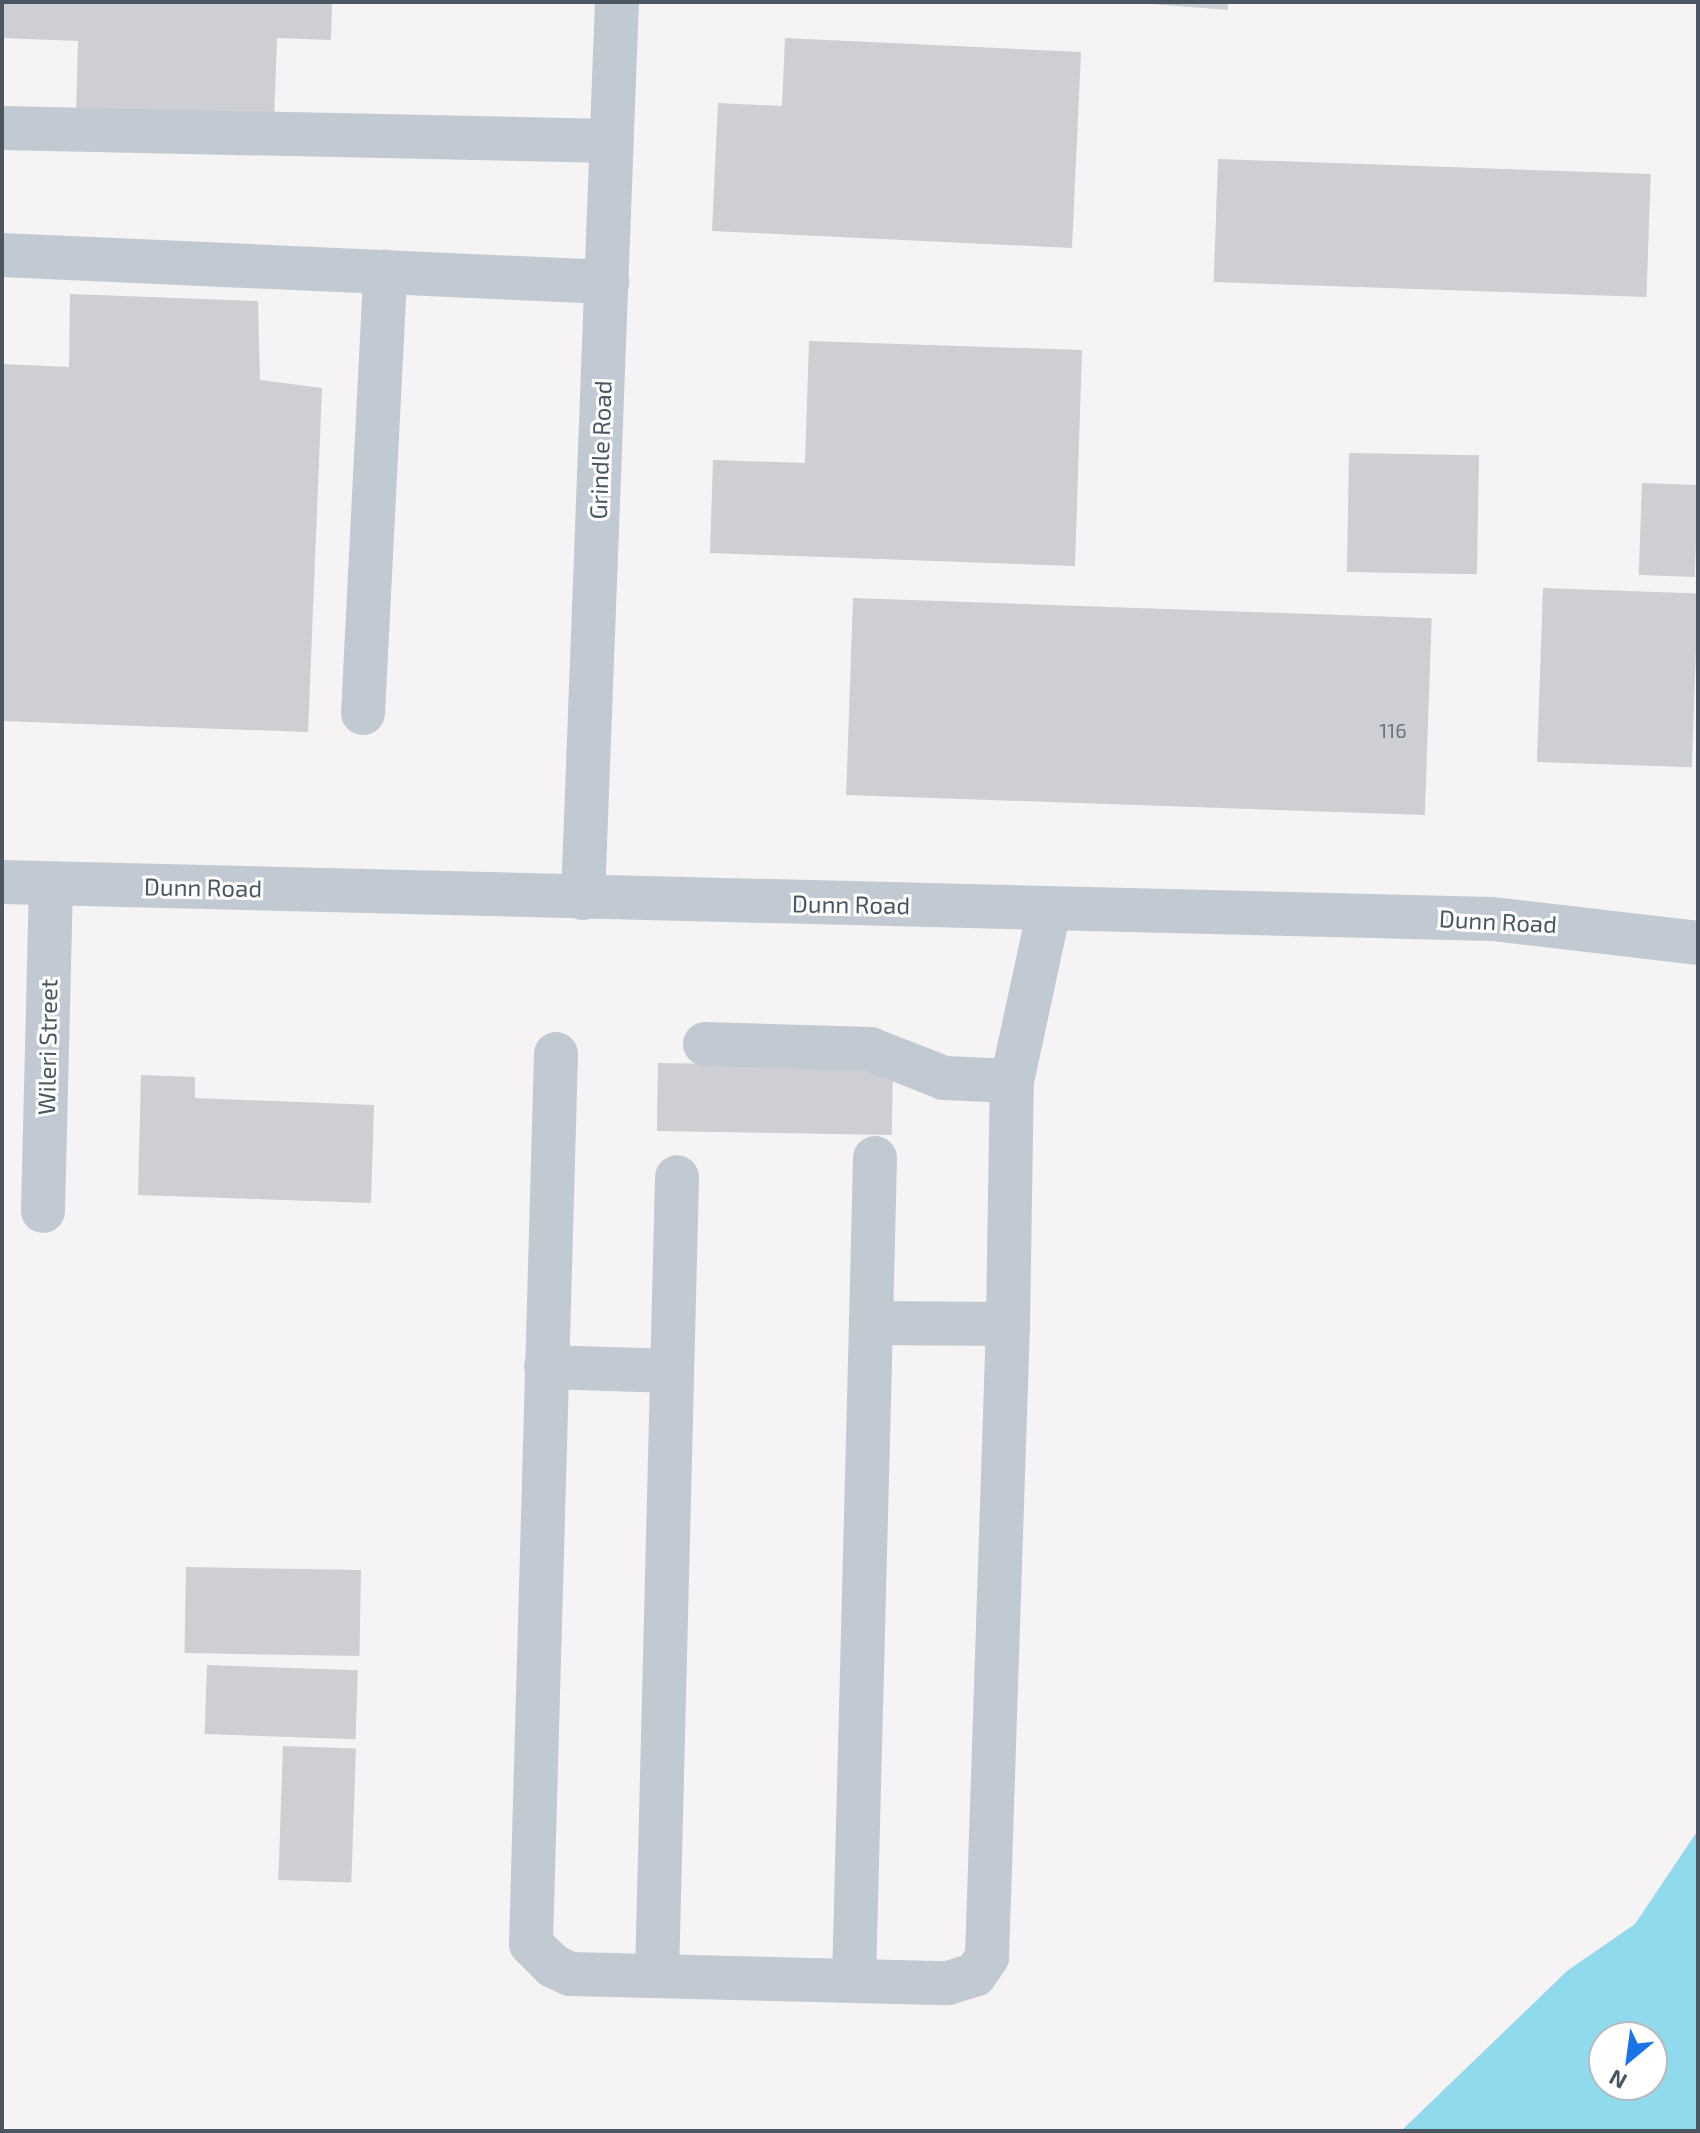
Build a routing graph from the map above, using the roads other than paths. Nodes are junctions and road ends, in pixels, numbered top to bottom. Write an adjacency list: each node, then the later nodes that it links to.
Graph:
1 (617, 2): 3 (street, Grindle Road)
2 (2, 128): 3 (street)
3 (611, 141): 6 (street, Grindle Road)
4 (2, 255): 5 (street)
5 (385, 272): 6 (street); 7 (street)
6 (607, 282): 10 (street, Grindle Road)
7 (363, 713)
8 (2, 882): 9 (street, Dunn Road)
9 (51, 884): 10 (street, Dunn Road); 18 (street, Wileri Street)
10 (583, 898): 11 (street, Dunn Road)
11 (1049, 910): 12 (street, Dunn Road); 15 (street)
12 (1698, 943)
13 (705, 1044): 15 (street)
14 (556, 1054): 21 (street)
15 (1012, 1081): 20 (street)
16 (875, 1158): 19 (street)
17 (677, 1177): 22 (street)
18 (43, 1211)
19 (871, 1323): 20 (street); 24 (street)
20 (1008, 1324): 24 (street)
21 (546, 1367): 22 (street); 23 (street)
22 (672, 1371): 23 (street)
23 (657, 1975): 24 (street)
24 (854, 1980)

